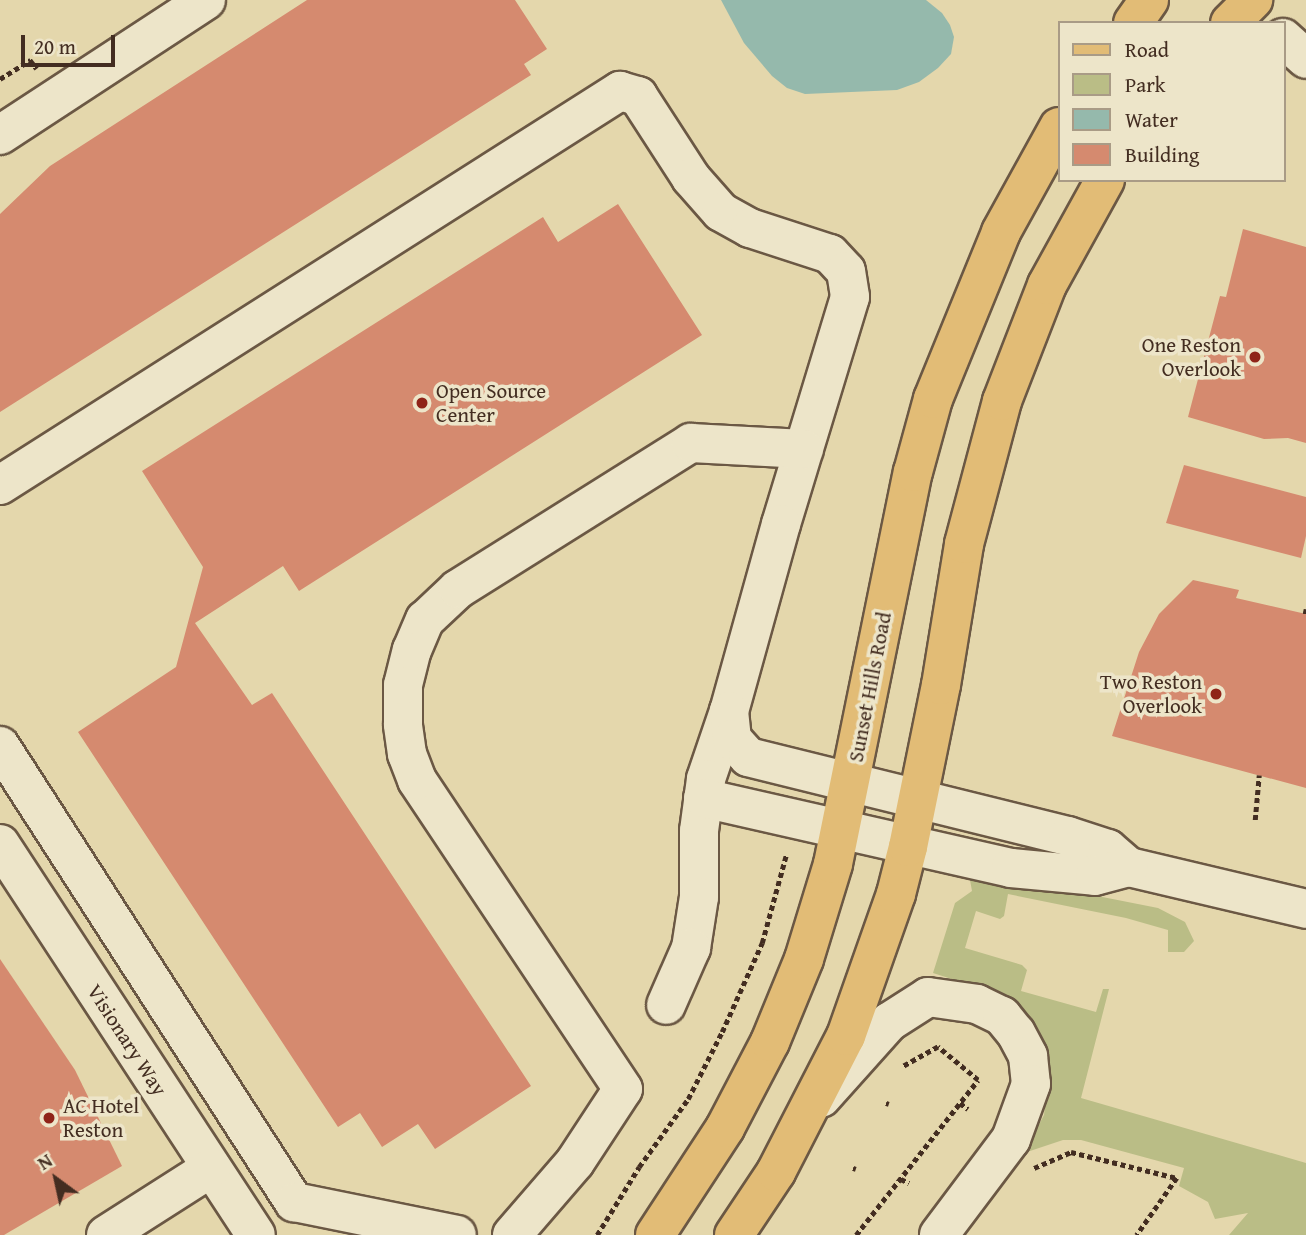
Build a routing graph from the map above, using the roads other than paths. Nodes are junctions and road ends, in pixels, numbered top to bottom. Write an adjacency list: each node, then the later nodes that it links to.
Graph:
1 (206, 0): 7 (street)
2 (1149, 0): 3 (main road)
3 (1134, 21)
4 (1285, 40): 5 (street)
5 (1306, 59)
6 (1058, 129): 13 (main road, Sunset Hills Road)
7 (0, 135)
8 (1104, 182): 14 (main road)
9 (804, 449): 10 (street); 11 (street); 27 (street)
10 (0, 485)
11 (729, 711): 13 (street); 15 (street)
12 (0, 746): 26 (street)
13 (851, 781): 14 (street); 16 (main road, Sunset Hills Road)
14 (918, 797): 18 (main road); 19 (street)
15 (703, 798): 16 (street); 21 (street)
16 (840, 830): 18 (street); 28 (main road, Sunset Hills Road)
17 (0, 844): 23 (street, Visionary Way)
18 (908, 846): 19 (street); 22 (main road)
19 (1129, 867): 20 (street)
20 (1306, 909)
21 (666, 1005)
22 (810, 1110): 29 (main road); 30 (street)
23 (211, 1168): 24 (street); 25 (street, Visionary Way)
24 (106, 1235)
25 (256, 1235)
26 (457, 1235)
27 (512, 1235)
28 (655, 1235)
29 (734, 1235)
30 (940, 1235)

